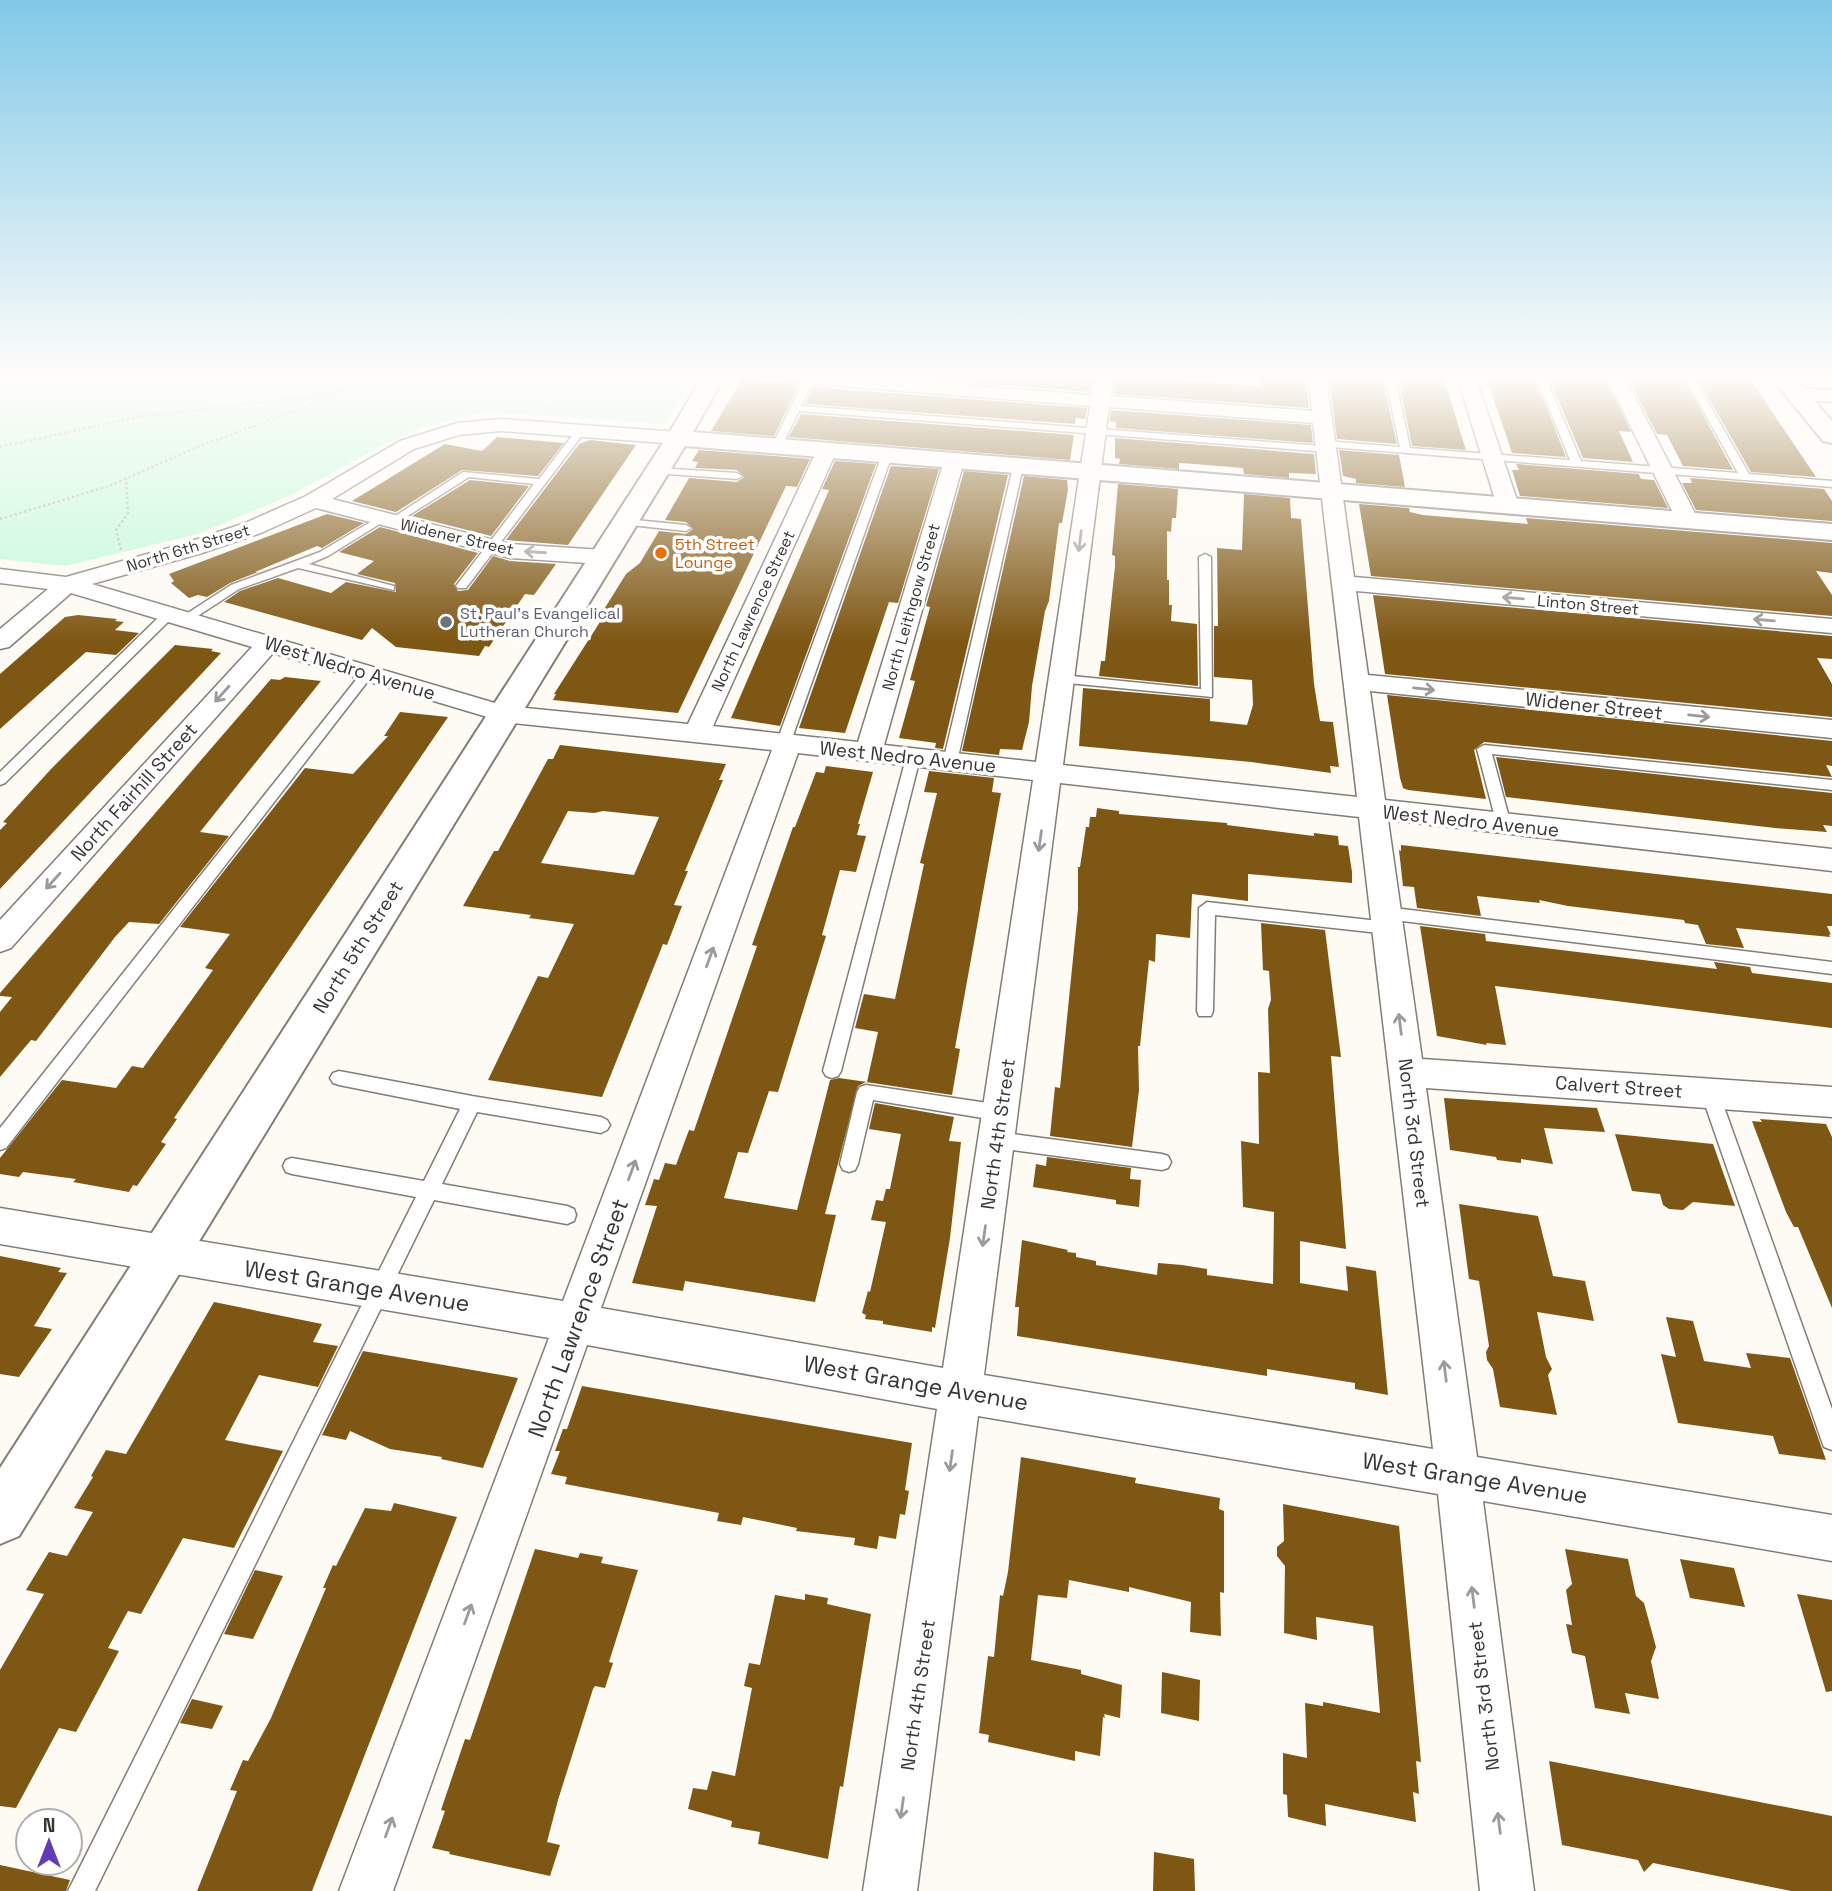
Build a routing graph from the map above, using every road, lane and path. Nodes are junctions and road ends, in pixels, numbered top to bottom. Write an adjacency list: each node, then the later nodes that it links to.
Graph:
1 (160, 464): 23 (path)
2 (375, 464): 27 (street, North 6th Street)
3 (479, 464): 20 (lane)
4 (555, 464): 24 (lane)
5 (662, 464): 18 (street, North 5th Street)
6 (820, 464): 54 (street, North Lawrence Street)
7 (884, 464): 55 (lane)
8 (953, 464): 56 (street, North Leithgow Street)
9 (989, 464): 16 (street)
10 (1090, 464): 19 (street, North 4th Street)
11 (1328, 464): 26 (street, North 3rd Street)
12 (1494, 464): 28 (street)
13 (1581, 464): 17 (lane)
14 (1660, 464): 17 (street)
15 (1738, 464): 22 (lane)
16 (1018, 467): 19 (street); 58 (lane)
17 (1663, 470): 22 (lane); 31 (street)
18 (658, 471): 21 (lane); 32 (street, North 5th Street)
19 (1089, 473): 26 (street); 50 (street, North 4th Street, one-way to 50)
20 (467, 474): 24 (lane); 30 (lane)
21 (737, 477)
22 (1745, 477): 25 (lane)
23 (126, 478): 29 (path); 36 (path)
24 (542, 482): 35 (lane)
25 (1832, 484)
26 (1332, 492): 28 (street); 41 (street, North 3rd Street)
27 (314, 501): 30 (street, Widener Street); 42 (street, North 6th Street)
28 (1508, 506): 31 (street)
29 (0, 519)
30 (386, 521): 35 (street, Widener Street); 39 (lane)
31 (1688, 521): 34 (street)
32 (625, 522): 33 (lane); 37 (street, North 5th Street)
33 (687, 528)
34 (1832, 532)
35 (494, 547): 37 (street, Widener Street, one-way to 35); 43 (lane)
36 (123, 557)
37 (603, 557): 52 (street, North 5th Street)
38 (1205, 557): 50 (lane)
39 (297, 564): 44 (lane); 45 (lane)
40 (0, 576): 42 (street, West Nedro Avenue)
41 (1344, 583): 46 (street, Linton Street, one-way to 41); 51 (street, North 3rd Street)
42 (67, 584): 45 (street, West Nedro Avenue); 47 (street, North 6th Street)
43 (462, 586)
44 (390, 588)
45 (175, 618): 48 (street, West Nedro Avenue); 60 (lane)
46 (1832, 626)
47 (0, 642)
48 (268, 644): 49 (street, West Nedro Avenue); 66 (street, North Fairhill Street, one-way to 66)
49 (368, 674): 52 (street, West Nedro Avenue); 77 (lane)
50 (1062, 679): 59 (street, North 4th Street)
51 (1356, 682): 53 (street, Widener Street, one-way to 53); 62 (street, North 3rd Street)
52 (503, 714): 54 (street, West Nedro Avenue); 84 (street, North 5th Street)
53 (1832, 729)
54 (697, 733): 55 (street, West Nedro Avenue)
55 (786, 744): 56 (street, West Nedro Avenue); 86 (street, North Lawrence Street, one-way to 55)
56 (869, 752): 57 (street, West Nedro Avenue)
57 (913, 758): 58 (street, West Nedro Avenue); 69 (lane)
58 (950, 762): 59 (street, West Nedro Avenue)
59 (1050, 773): 62 (street, West Nedro Avenue); 76 (street, North 4th Street, one-way to 76)
60 (0, 780)
61 (1832, 785): 63 (lane)
62 (1373, 810): 63 (street, West Nedro Avenue); 65 (street, North 3rd Street)
63 (1504, 825): 64 (street, West Nedro Avenue)
64 (1832, 860)
65 (1387, 920): 67 (lane); 68 (lane); 70 (street, North 3rd Street, one-way to 65)
66 (0, 940)
67 (1832, 968)
68 (1205, 1011)
69 (832, 1071)
70 (1406, 1072): 72 (street, Calvert Street); 89 (street, North 3rd Street, one-way to 70)
71 (339, 1078): 74 (lane)
72 (1710, 1093): 73 (street, Calvert Street); 88 (lane)
73 (1832, 1102)
74 (472, 1104): 75 (lane); 81 (lane)
75 (601, 1125)
76 (999, 1126): 78 (lane); 79 (lane); 87 (street, North 4th Street, one-way to 87)
77 (0, 1142)
78 (1162, 1162)
79 (849, 1164)
80 (292, 1166): 81 (lane)
81 (428, 1190): 82 (lane); 85 (lane)
82 (567, 1215)
83 (0, 1226): 84 (street, West Grange Avenue)
84 (164, 1254): 85 (street, West Grange Avenue); 90 (street, North 5th Street)
85 (377, 1290): 86 (street, West Grange Avenue); 92 (lane)
86 (576, 1322): 87 (street, West Grange Avenue); 93 (street, North Lawrence Street, one-way to 86)
87 (961, 1392): 89 (street, West Grange Avenue); 94 (street, North 4th Street, one-way to 94)
88 (1832, 1439)
89 (1458, 1476): 91 (street, West Grange Avenue); 95 (street, North 3rd Street, one-way to 89)
90 (0, 1517)
91 (1832, 1538)
92 (81, 1891)
93 (366, 1891)
94 (890, 1891)
95 (1507, 1891)

